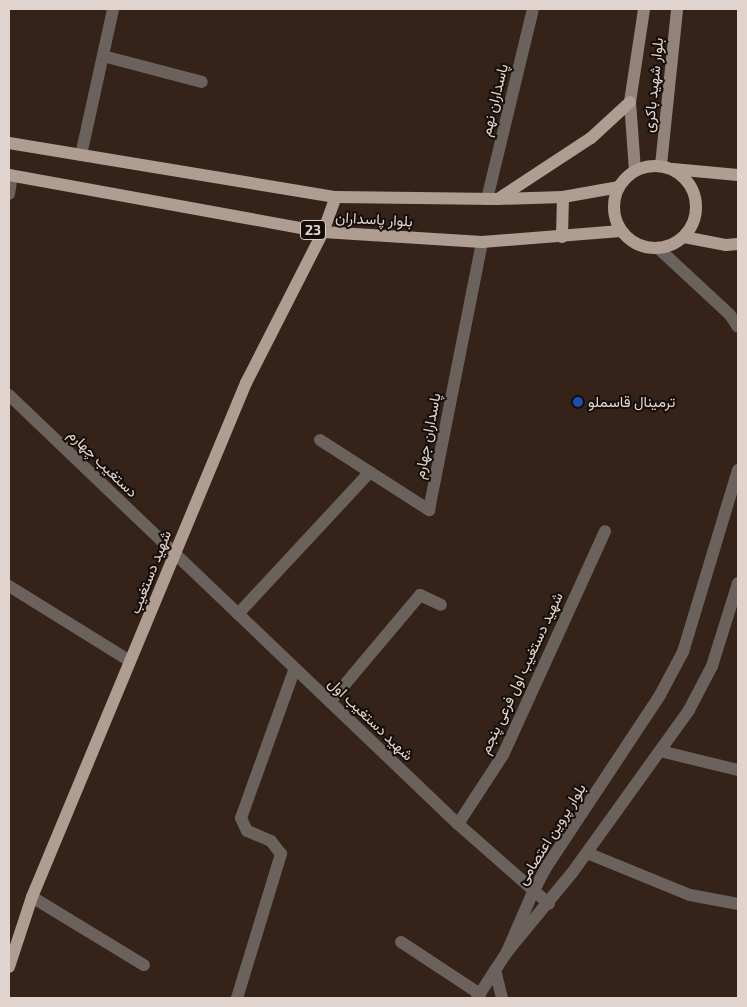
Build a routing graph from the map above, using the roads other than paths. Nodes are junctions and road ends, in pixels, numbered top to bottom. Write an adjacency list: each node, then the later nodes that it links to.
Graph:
1 (113, 9): 5 (street)
2 (533, 9): 18 (street, پاسداران نهم)
3 (644, 9): 7 (main road, بلوار شهید باکری)
4 (677, 9): 10 (main road, بلوار شهید باکری)
5 (103, 56): 6 (street); 9 (street)
6 (202, 82)
7 (630, 102): 11 (main road, بلوار شهید باکری); 18 (main road)
8 (9, 143): 9 (main road, بلوار پاسداران)
9 (81, 155): 17 (main road, بلوار پاسداران)
10 (667, 167): 11 (main road); 12 (main road); 22 (main road)
11 (635, 170): 14 (main road)
12 (738, 175)
13 (10, 176): 15 (street); 20 (main road, بلوار پاسداران / 23)
14 (619, 187): 16 (main road, بلوار پاسداران); 19 (main road)
15 (9, 194)
16 (563, 196): 18 (main road, بلوار پاسداران); 21 (main road)
17 (336, 197): 18 (main road, بلوار پاسداران); 20 (main road, شهید دستغیب)
18 (492, 199)
19 (621, 231): 21 (main road, بلوار پاسداران / 23); 25 (main road)
20 (324, 232): 23 (main road, بلوار پاسداران / 23); 32 (main road, شهید دستغیب)
21 (562, 237): 23 (main road, بلوار پاسداران / 23)
22 (684, 237): 24 (main road); 25 (main road)
23 (482, 242): 30 (street, پاسداران جهارم)
24 (738, 244)
25 (658, 248): 26 (street)
26 (738, 327)
27 (9, 395): 32 (street, دستغیب چهارم)
28 (320, 440): 30 (street, پاسداران جهارم)
29 (738, 470): 44 (street, بلوار پروین اعتصامی)
30 (370, 472): 36 (street)
31 (604, 531): 42 (street, شهید دستغیب اول فرعی پنجم)
32 (175, 554): 36 (street, شهید دستغیب اول); 37 (main road, شهید دستغیب)
33 (738, 583): 40 (street)
34 (9, 586): 37 (street)
35 (441, 605): 39 (street)
36 (238, 614): 38 (street, شهید دستغیب اول)
37 (130, 661): 45 (main road, شهید دستغیب)
38 (295, 668): 39 (street, شهید دستغیب اول); 54 (street)
39 (330, 702): 42 (street, شهید دستغیب اول)
40 (660, 750): 41 (street); 43 (street)
41 (738, 770)
42 (458, 824): 44 (street, شهید دستغیب اول)
43 (586, 852): 46 (street); 47 (street)
44 (533, 892): 46 (street, شهید دستغیب اول); 49 (street, بلوار پروین اعتصامی)
45 (32, 897): 50 (street); 51 (main road, شهید دستغیب)
46 (548, 904): 49 (street)
47 (738, 904)
48 (402, 942): 53 (street)
49 (507, 952): 52 (street)
50 (144, 965)
51 (9, 967)
52 (496, 970): 53 (street); 55 (street)
53 (478, 996)
54 (237, 998)
55 (502, 998)

